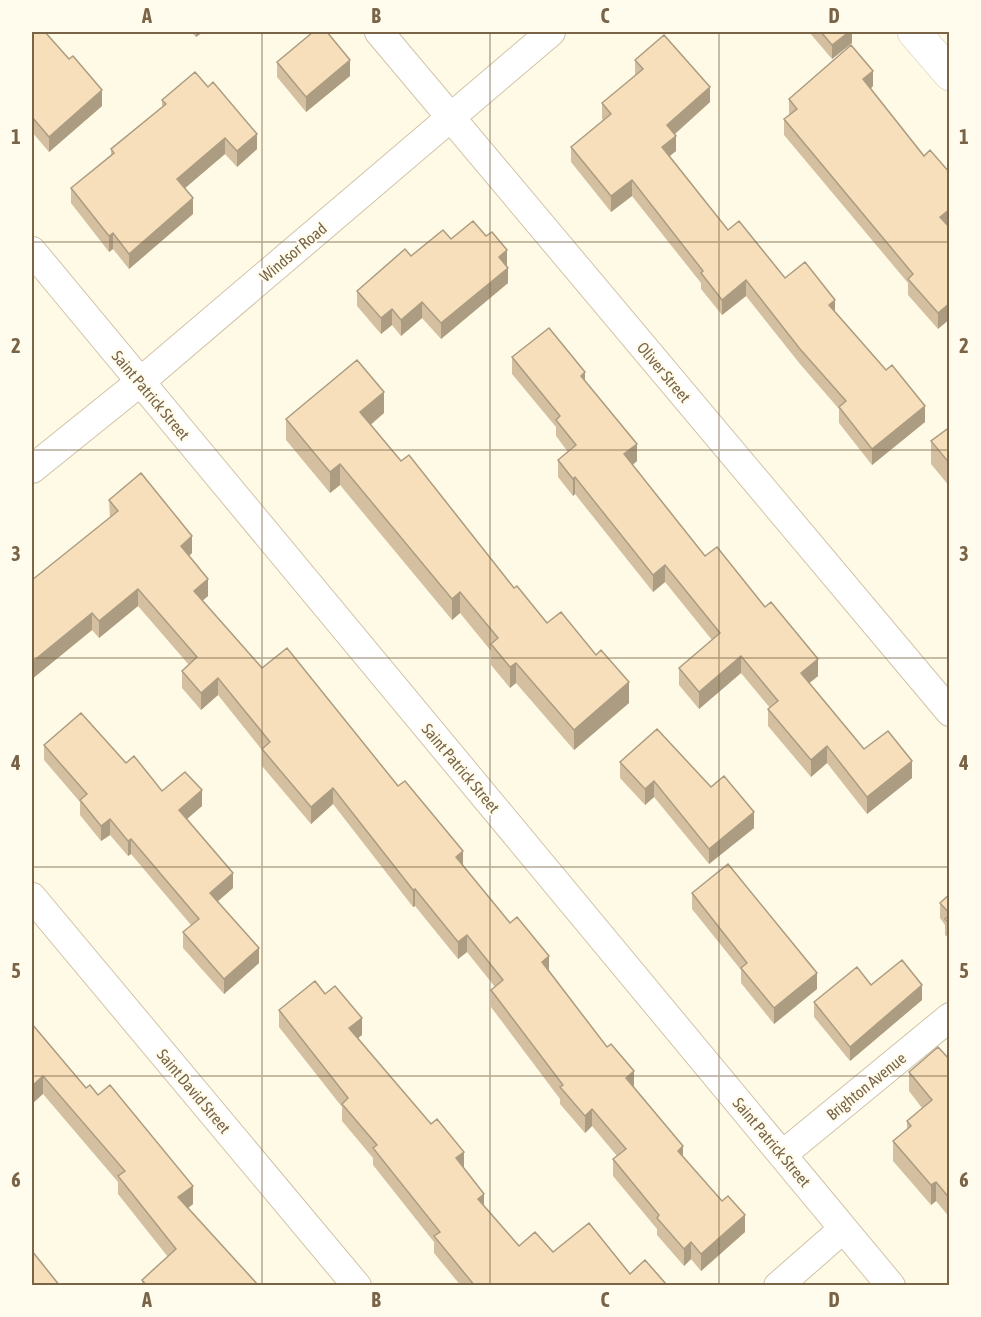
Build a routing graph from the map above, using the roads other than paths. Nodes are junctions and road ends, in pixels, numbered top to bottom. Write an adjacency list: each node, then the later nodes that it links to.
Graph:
1 (380, 32): 5 (street, Oliver Street)
2 (551, 32): 5 (street, Windsor Road)
3 (915, 32): 4 (street)
4 (950, 74)
5 (451, 118): 7 (street, Windsor Road); 9 (street, Oliver Street)
6 (32, 251): 7 (street, Saint Patrick Street)
7 (140, 382): 8 (street, Windsor Road); 12 (street, Saint Patrick Street)
8 (32, 469)
9 (950, 712)
10 (32, 897): 14 (street, Saint David Street)
11 (950, 1017): 12 (street, Brighton Avenue)
12 (782, 1155): 13 (street, Saint Patrick Street)
13 (843, 1228): 15 (street); 16 (street, Saint Patrick Street)
14 (357, 1286)
15 (778, 1286)
16 (891, 1286)

